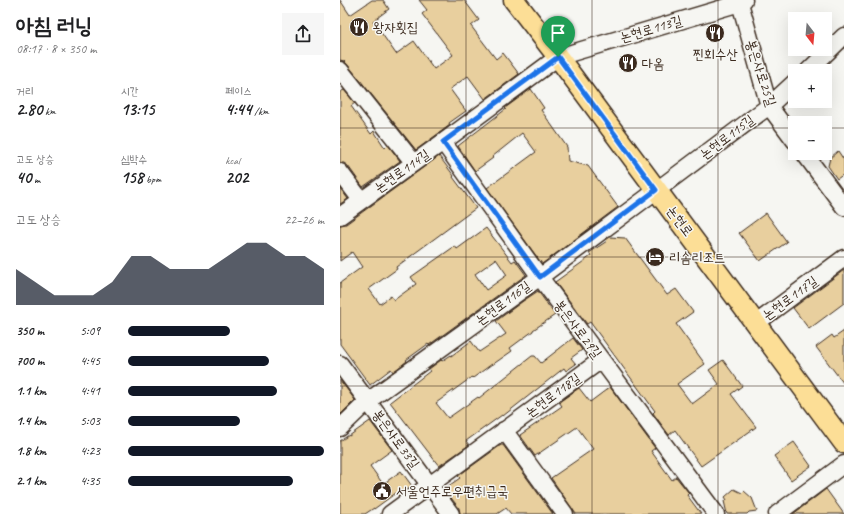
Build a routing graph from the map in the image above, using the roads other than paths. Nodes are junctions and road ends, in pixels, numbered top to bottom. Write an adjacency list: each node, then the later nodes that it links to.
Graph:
1 (514, 0): 4 (main road, 논현로)
2 (740, 1): 4 (street, 논현로113길); 8 (street, 봉은사로25길)
3 (844, 36): 5 (street)
4 (558, 57): 10 (street, 논현로114길); 14 (main road, 논현로)
5 (815, 64)
6 (342, 76): 12 (street)
7 (788, 88): 8 (street, 논현로115길)
8 (769, 106): 9 (street, 봉은사로25길); 14 (street, 논현로115길)
9 (788, 132)
10 (443, 142): 12 (street, 논현로114길); 19 (street, 봉은사로29길)
11 (809, 160): 16 (street)
12 (414, 163): 15 (street, 논현로114길)
13 (340, 172): 15 (street, 논현로114길)
14 (656, 190): 19 (street, 논현로116길); 20 (main road, 논현로)
15 (361, 200): 17 (street, 논현로114길)
16 (844, 207)
17 (340, 216)
18 (844, 258): 20 (street, 논현로117길)
19 (540, 277): 21 (street, 봉은사로29길); 23 (street, 논현로116길)
20 (755, 324): 26 (main road, 논현로)
21 (601, 360): 25 (street, 논현로118길); 32 (street, 봉은사로29길)
22 (340, 364): 23 (street, 봉은사로33길)
23 (368, 401): 24 (street, 논현로116길); 28 (street, 봉은사로33길)
24 (340, 428)
25 (504, 430): 28 (street, 논현로118길); 31 (street)
26 (844, 443)
27 (844, 464): 33 (street)
28 (430, 485): 29 (street, 논현로118길); 30 (street, 봉은사로33길)
29 (390, 514)
30 (451, 514)
31 (565, 514)
32 (716, 514)
33 (777, 514)

